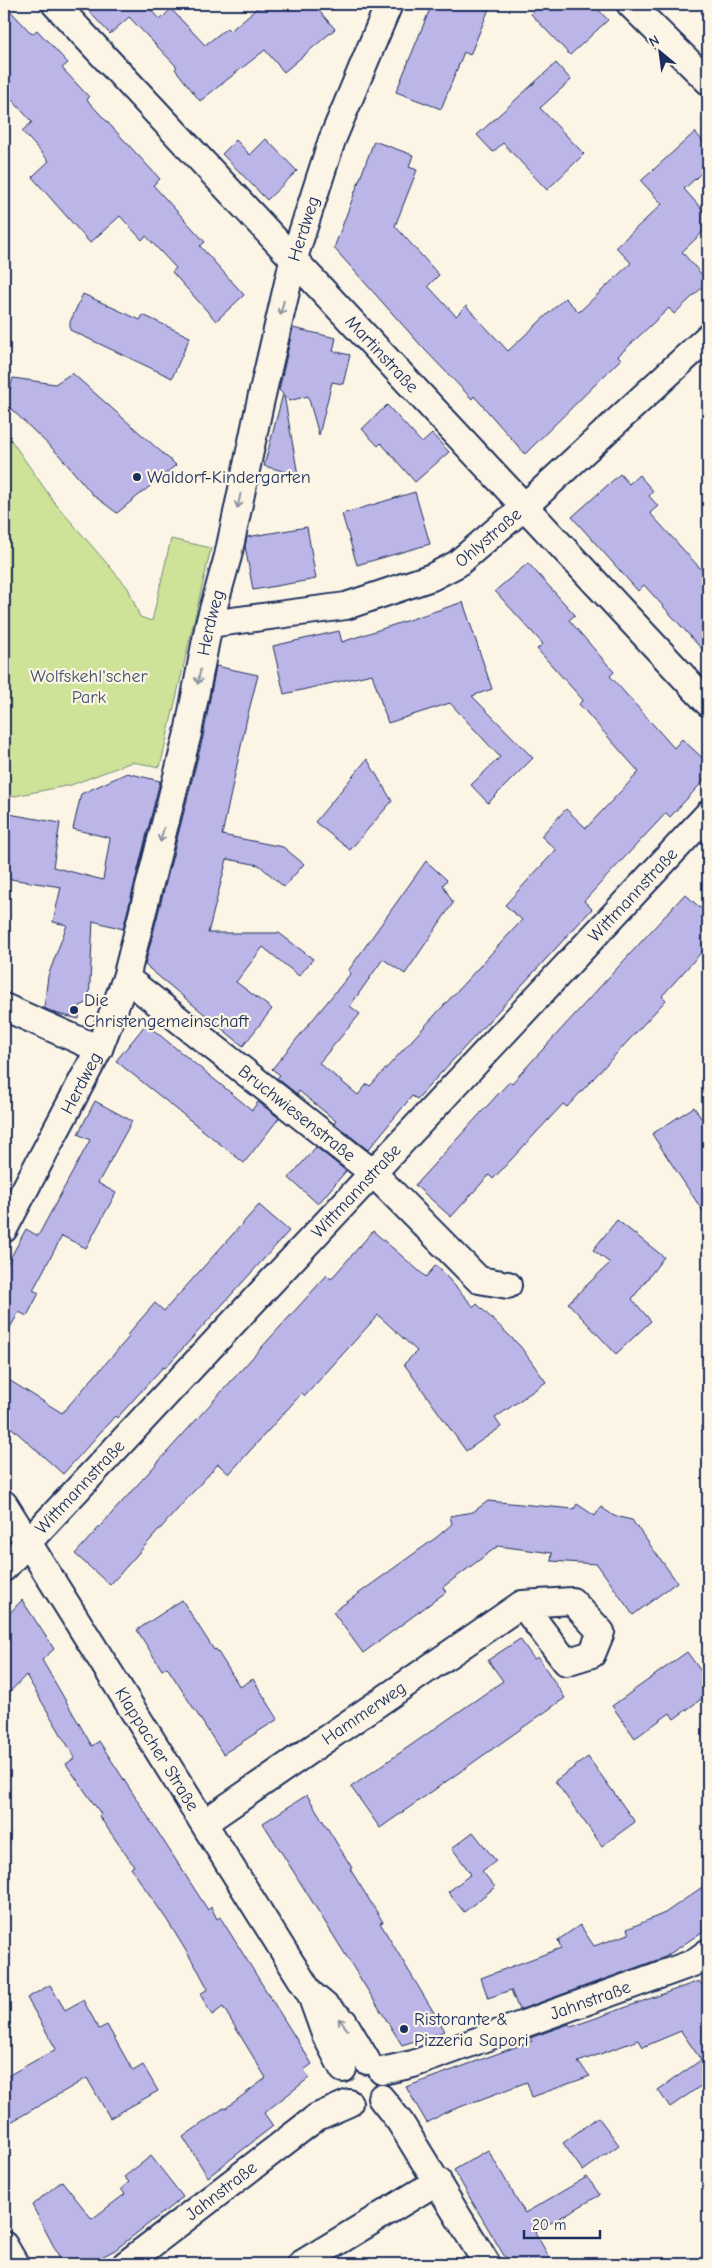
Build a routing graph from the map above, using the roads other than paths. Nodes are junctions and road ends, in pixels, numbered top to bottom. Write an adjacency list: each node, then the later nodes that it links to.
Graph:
1 (55, 4): 5 (street, Martinstraße)
2 (389, 4): 5 (street, Herdweg)
3 (630, 4): 4 (street)
4 (708, 82)
5 (293, 261): 7 (street, Martinstraße); 8 (street, Herdweg, one-way to 8)
6 (708, 337): 7 (street, Ohlystraße)
7 (524, 507): 8 (street, Ohlystraße); 9 (street, Martinstraße)
8 (209, 624): 11 (street, Herdweg, one-way to 11)
9 (708, 703)
10 (708, 814): 14 (street, Wittmannstraße)
11 (126, 978): 13 (street, Herdweg); 14 (street, Bruchwiesenstraße)
12 (4, 1007): 13 (street)
13 (99, 1049): 15 (street, Herdweg)
14 (373, 1173): 16 (street, Bruchwiesenstraße); 18 (street, Wittmannstraße)
15 (4, 1229)
16 (508, 1285)
17 (4, 1504): 18 (street, Klappacher Straße)
18 (29, 1542): 19 (street, Wittmannstraße); 21 (street, Klappacher Straße)
19 (4, 1568)
20 (522, 1604): 21 (street, Hammerweg)
21 (204, 1823): 23 (street, Klappacher Straße)
22 (708, 1952): 23 (street, Jahnstraße)
23 (364, 2085): 24 (street); 27 (street, Jahnstraße)
24 (438, 2181): 28 (street); 29 (street)
25 (4, 2245): 26 (street)
26 (15, 2264)
27 (126, 2264)
28 (301, 2264)
29 (487, 2264)

